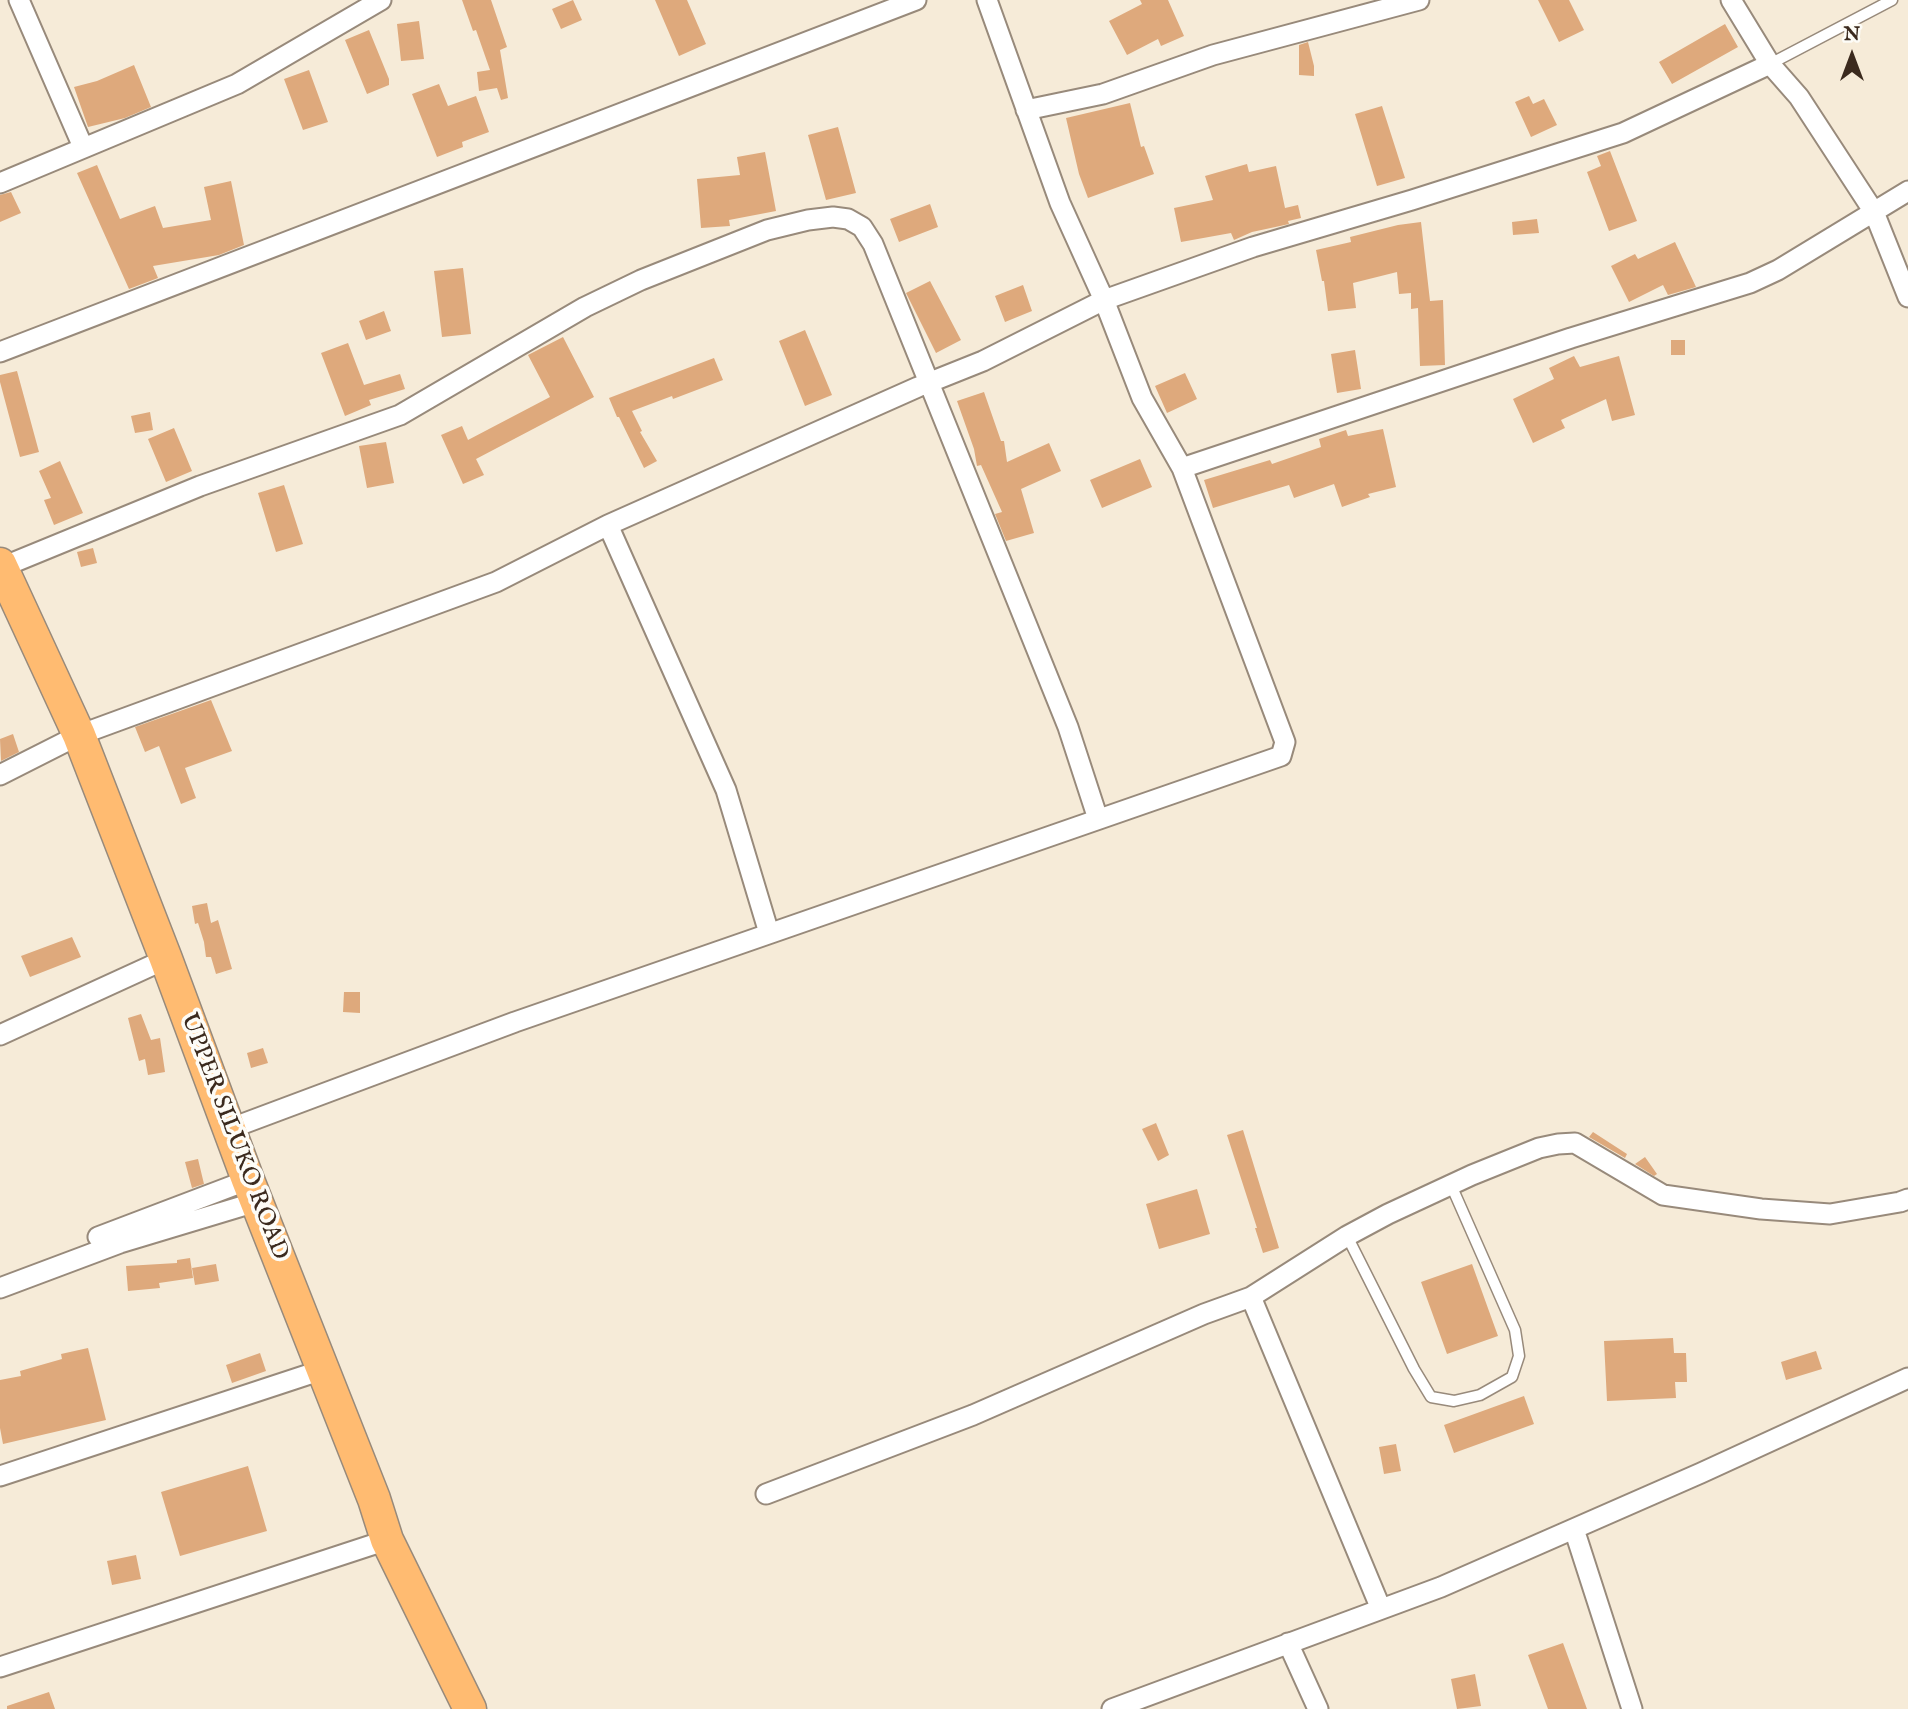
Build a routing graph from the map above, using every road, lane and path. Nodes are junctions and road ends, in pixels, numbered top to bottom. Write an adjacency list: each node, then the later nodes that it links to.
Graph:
1 (19, 0): 10 (street)
2 (381, 0): 10 (street)
3 (916, 0): 16 (street)
4 (987, 0): 9 (street)
5 (1419, 0): 9 (street)
6 (1731, 0): 8 (street)
7 (1892, 0): 8 (lane)
8 (1770, 64): 13 (street); 15 (street)
9 (1026, 110): 15 (street)
10 (83, 147): 11 (street)
11 (0, 183)
12 (1908, 191): 13 (street)
13 (1874, 212): 14 (street); 18 (street)
14 (1908, 297)
15 (1104, 300): 17 (street); 18 (street)
16 (0, 352)
17 (929, 382): 19 (street); 20 (street); 23 (street)
18 (1182, 468): 23 (street)
19 (608, 525): 21 (street); 24 (street)
20 (0, 566): 21 (main road, UPPER SILUKO ROAD)
21 (79, 736): 22 (street); 25 (main road, UPPER SILUKO ROAD)
22 (0, 775)
23 (1098, 819): 24 (street)
24 (769, 933): 27 (street)
25 (166, 959): 26 (street); 27 (main road, UPPER SILUKO ROAD)
26 (0, 1035)
27 (229, 1129): 29 (main road, UPPER SILUKO ROAD)
28 (1451, 1185): 30 (street); 31 (street); 31 (lane)
29 (252, 1191): 32 (street); 33 (street); 35 (main road, UPPER SILUKO ROAD)
30 (1908, 1199)
31 (1347, 1236): 34 (street)
32 (0, 1275)
33 (0, 1288)
34 (1251, 1297): 38 (street); 41 (street)
35 (322, 1370): 37 (street); 40 (main road, UPPER SILUKO ROAD)
36 (1908, 1378): 39 (street)
37 (0, 1476)
38 (766, 1494)
39 (1574, 1530): 41 (street); 47 (street)
40 (387, 1541): 43 (street); 44 (main road, UPPER SILUKO ROAD)
41 (1381, 1609): 42 (street)
42 (1288, 1643): 45 (street); 46 (street)
43 (0, 1667)
44 (470, 1709)
45 (1114, 1709)
46 (1318, 1709)
47 (1632, 1709)

